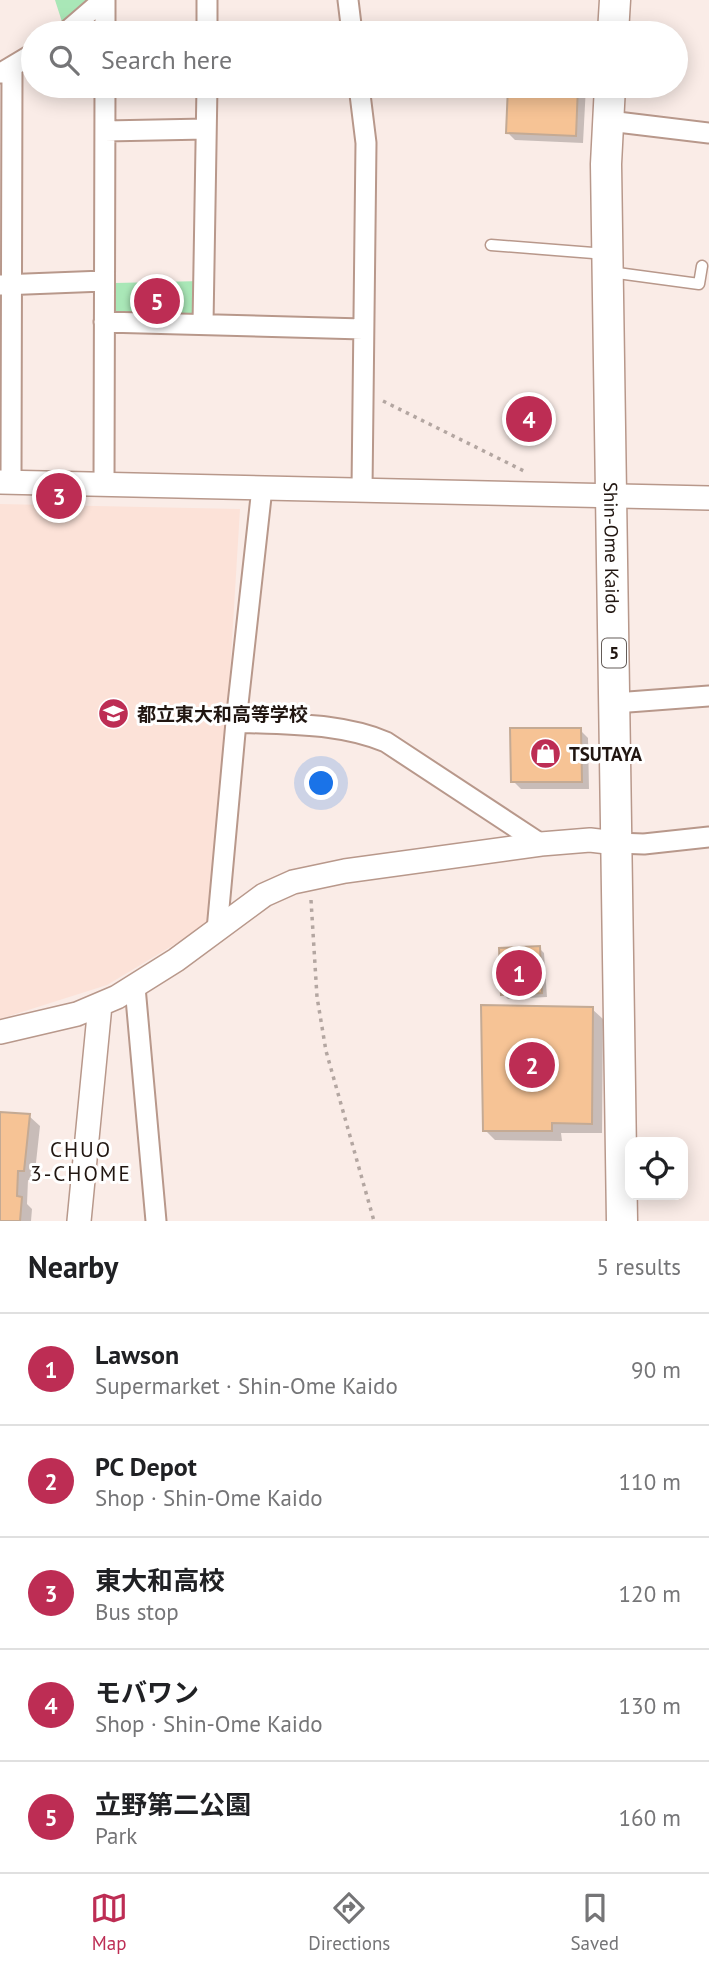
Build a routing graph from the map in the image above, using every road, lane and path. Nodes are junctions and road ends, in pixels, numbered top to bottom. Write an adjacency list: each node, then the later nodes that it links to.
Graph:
1 (104, 0): 5 (street); 6 (street)
2 (207, 0): 7 (street)
3 (348, 0): 8 (street)
4 (615, 0): 9 (main road)
5 (79, 21)
6 (105, 21)
7 (207, 21)
8 (351, 21)
9 (614, 21)
10 (21, 62): 11 (street)
11 (6, 71): 24 (street)
12 (105, 98): 18 (street)
13 (207, 98): 17 (street)
14 (360, 98): 27 (street)
15 (610, 98): 16 (main road, Shin-Ome Kaido / 5)
16 (609, 121): 19 (street); 21 (main road, Shin-Ome Kaido / 5)
17 (206, 129): 18 (street); 26 (street)
18 (105, 131): 23 (street)
19 (709, 133)
20 (491, 245): 21 (lane)
21 (607, 263): 22 (lane); 34 (main road, Shin-Ome Kaido / 5)
22 (702, 266)
23 (104, 281): 24 (street); 25 (street)
24 (6, 284): 30 (street)
25 (104, 322): 26 (street); 31 (street)
26 (203, 324): 27 (street)
27 (363, 329): 28 (street)
28 (363, 391): 29 (path); 33 (street)
29 (523, 471)
30 (6, 482): 31 (street)
31 (104, 484): 32 (street)
32 (262, 488): 33 (street); 38 (street)
33 (362, 489): 34 (street)
34 (610, 497): 35 (street); 37 (main road, Shin-Ome Kaido / 5)
35 (709, 498)
36 (709, 696): 37 (street)
37 (615, 703): 40 (main road, Shin-Ome Kaido / 5)
38 (236, 722): 41 (street); 43 (street)
39 (709, 837): 40 (street)
40 (616, 843): 41 (street); 50 (main road, Shin-Ome Kaido / 5)
41 (541, 844): 42 (street)
42 (310, 877): 43 (street); 49 (path)
43 (217, 930): 44 (street)
44 (135, 987): 45 (street); 48 (street)
45 (100, 1005): 46 (street); 47 (street)
46 (0, 1032)
47 (79, 1221)
48 (156, 1221)
49 (374, 1221)
50 (622, 1221)

